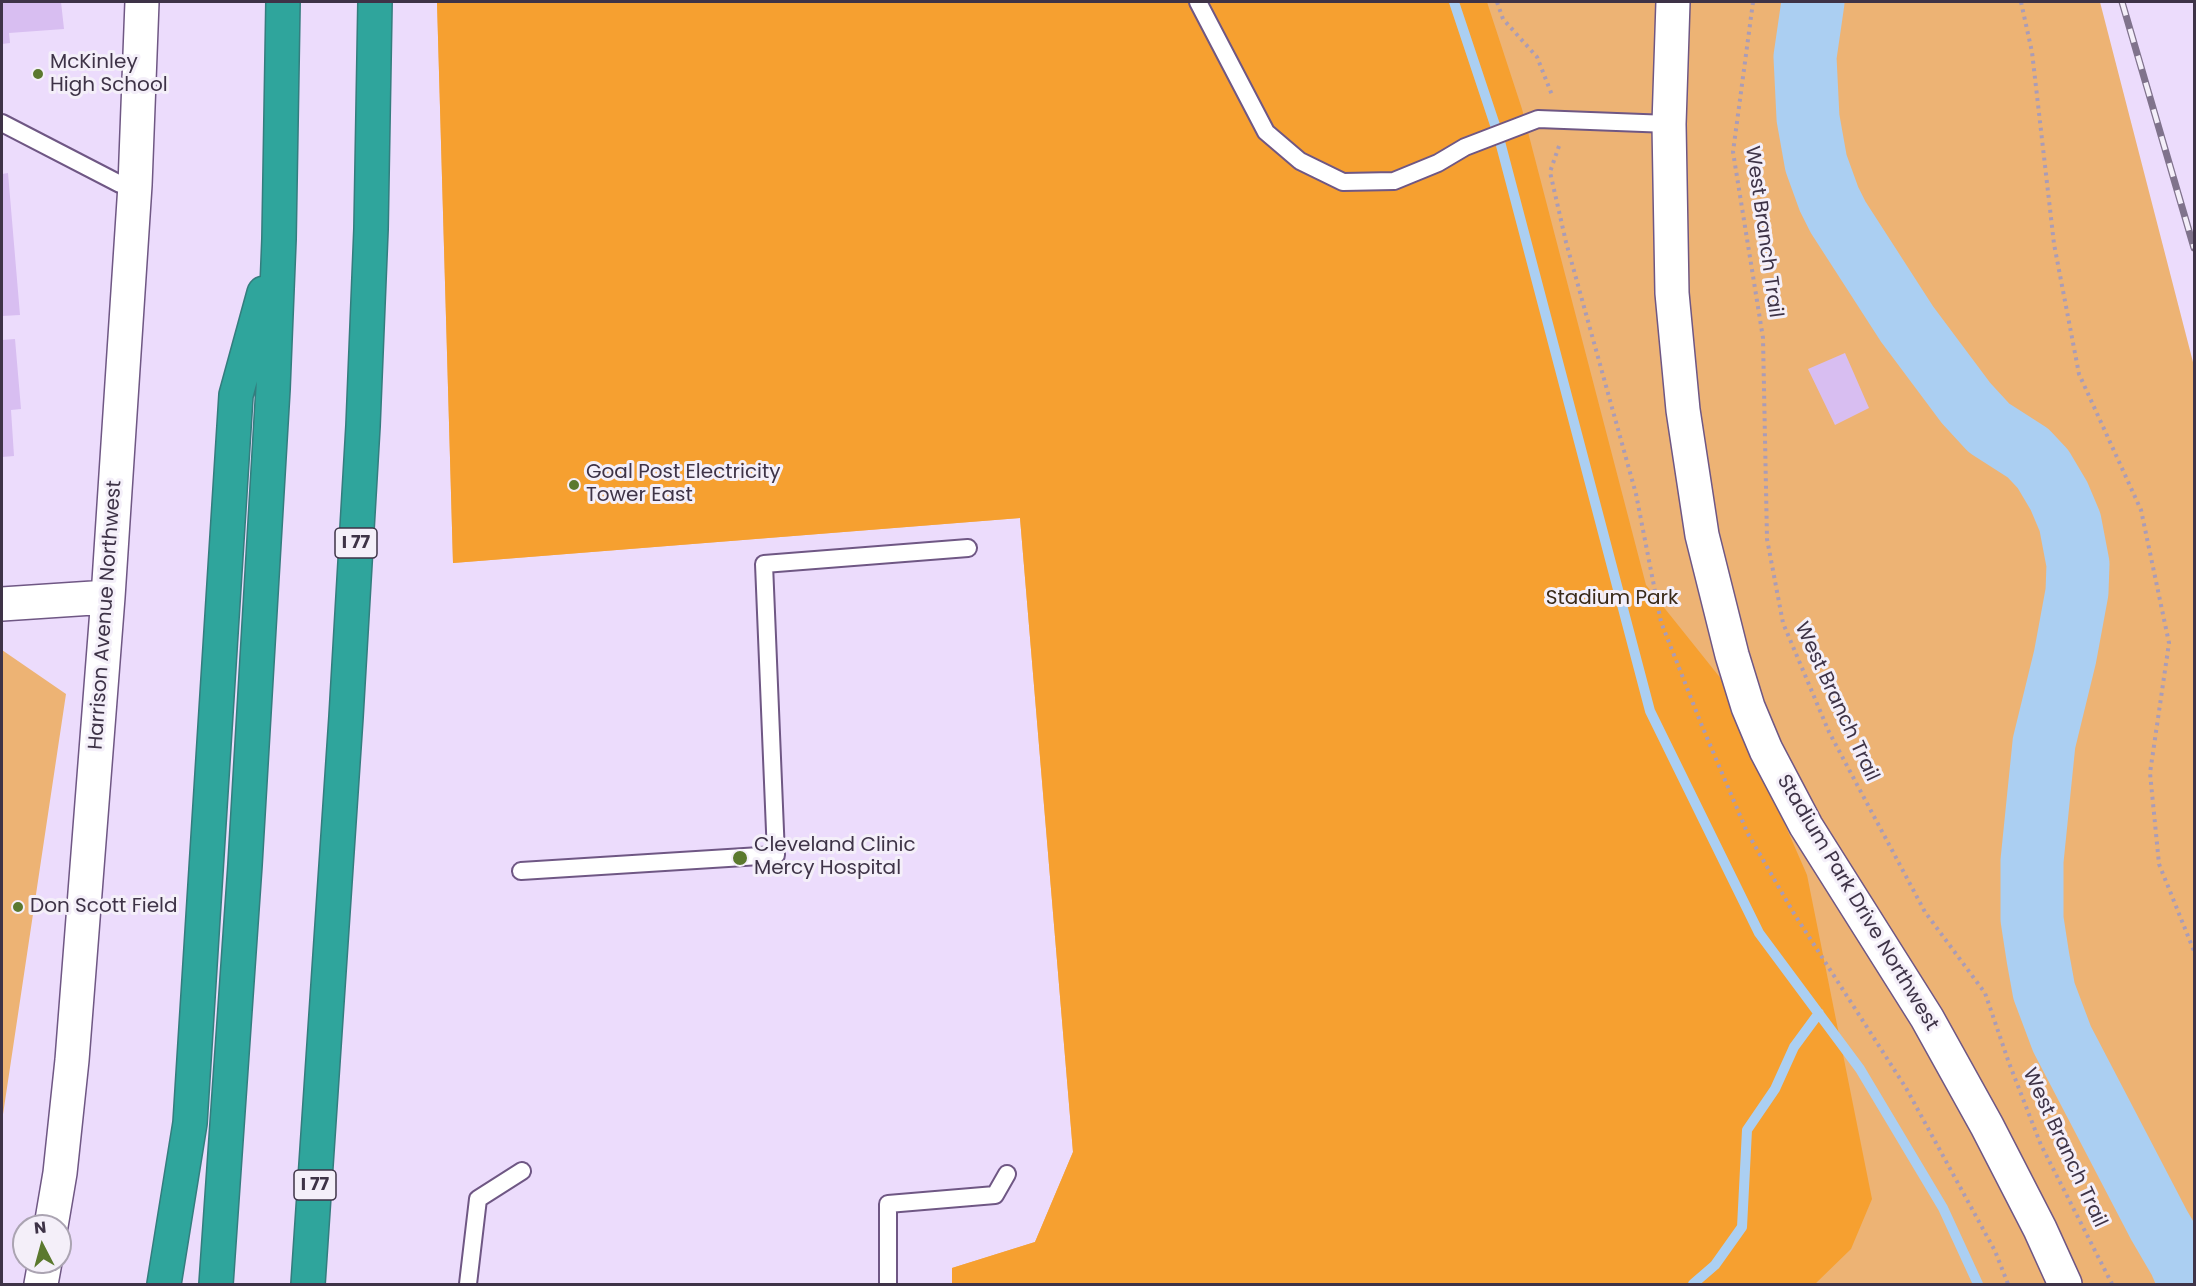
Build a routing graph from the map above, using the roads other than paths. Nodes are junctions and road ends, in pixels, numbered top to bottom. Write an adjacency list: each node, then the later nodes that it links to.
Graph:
1 (141, 2): 8 (street, Harrison Avenue Northwest)
2 (282, 2): 9 (highway)
3 (375, 2): 14 (highway, I 77)
4 (1198, 2): 7 (lane)
5 (1673, 2): 7 (street, Stadium Park Drive Northwest)
6 (2, 123): 8 (lane)
7 (1669, 124): 24 (street, Stadium Park Drive Northwest)
8 (135, 185): 11 (street, Harrison Avenue Northwest)
9 (279, 239): 18 (highway); 19 (highway)
10 (968, 548): 13 (lane)
11 (108, 597): 12 (street); 17 (street, Harrison Avenue Northwest)
12 (2, 604)
13 (521, 871)
14 (321, 1085): 20 (highway, I 77); 21 (highway)
15 (522, 1171): 22 (lane)
16 (1007, 1174): 23 (lane)
17 (53, 1214)
18 (164, 1284)
19 (216, 1284)
20 (308, 1284)
21 (327, 1284)
22 (468, 1284)
23 (888, 1284)
24 (2065, 1284)

